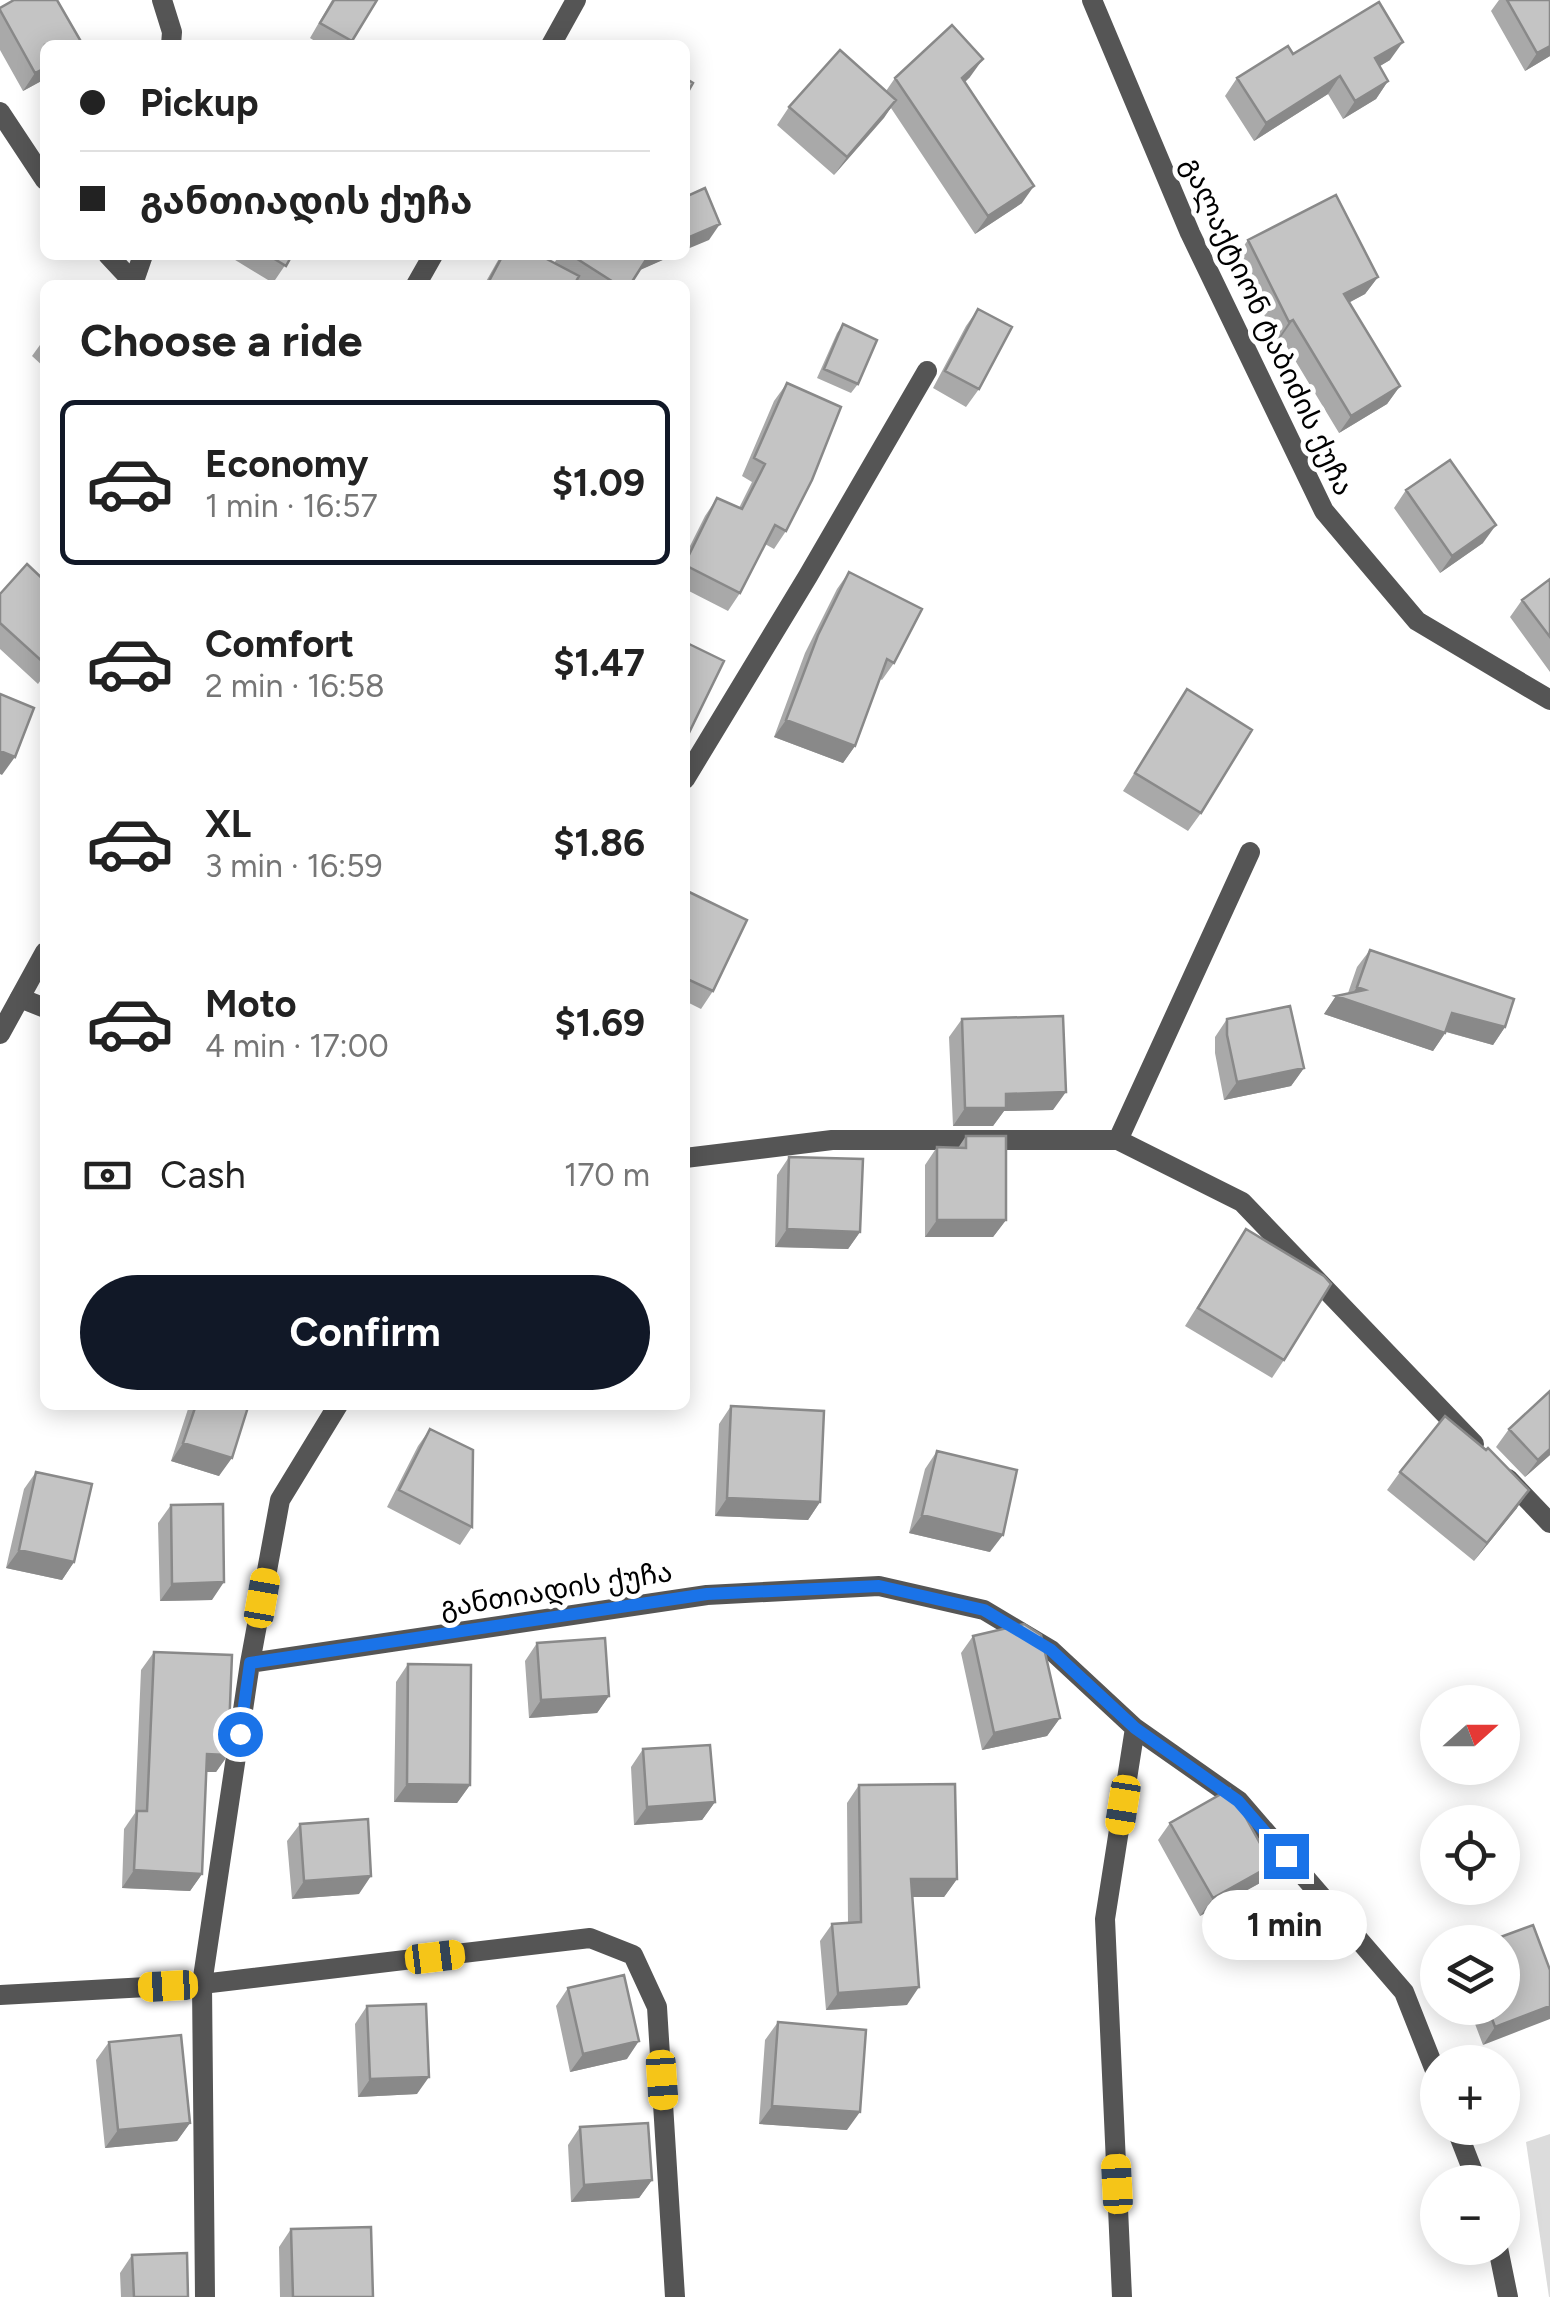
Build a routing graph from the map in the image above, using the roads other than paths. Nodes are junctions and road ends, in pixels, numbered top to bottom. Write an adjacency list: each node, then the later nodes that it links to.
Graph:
1 (162, 0): 4 (street)
2 (576, 0): 5 (street)
3 (1092, 0): 11 (street, გალაქტიონ ტაბიძის ქუჩა)
4 (171, 40)
5 (553, 40)
6 (0, 112): 7 (street)
7 (40, 172)
8 (113, 260): 9 (street)
9 (132, 280)
10 (927, 371): 12 (street)
11 (1550, 700)
12 (690, 771)
13 (1250, 852): 18 (street)
14 (40, 961): 15 (street)
15 (20, 998): 16 (street); 17 (street)
16 (40, 1006)
17 (0, 1034)
18 (1118, 1140): 19 (street); 21 (street)
19 (690, 1157)
20 (335, 1410): 22 (street)
21 (1550, 1523)
22 (250, 1663): 23 (street, განთიადის ქუჩა); 24 (street)
23 (1135, 1728): 26 (street, განთიადის ქუჩა); 30 (street)
24 (202, 1984): 25 (street); 28 (street); 29 (street)
25 (0, 1995)
26 (1425, 2045)
27 (1501, 2265): 31 (street)
28 (205, 2297)
29 (675, 2297)
30 (1122, 2297)
31 (1508, 2297)

